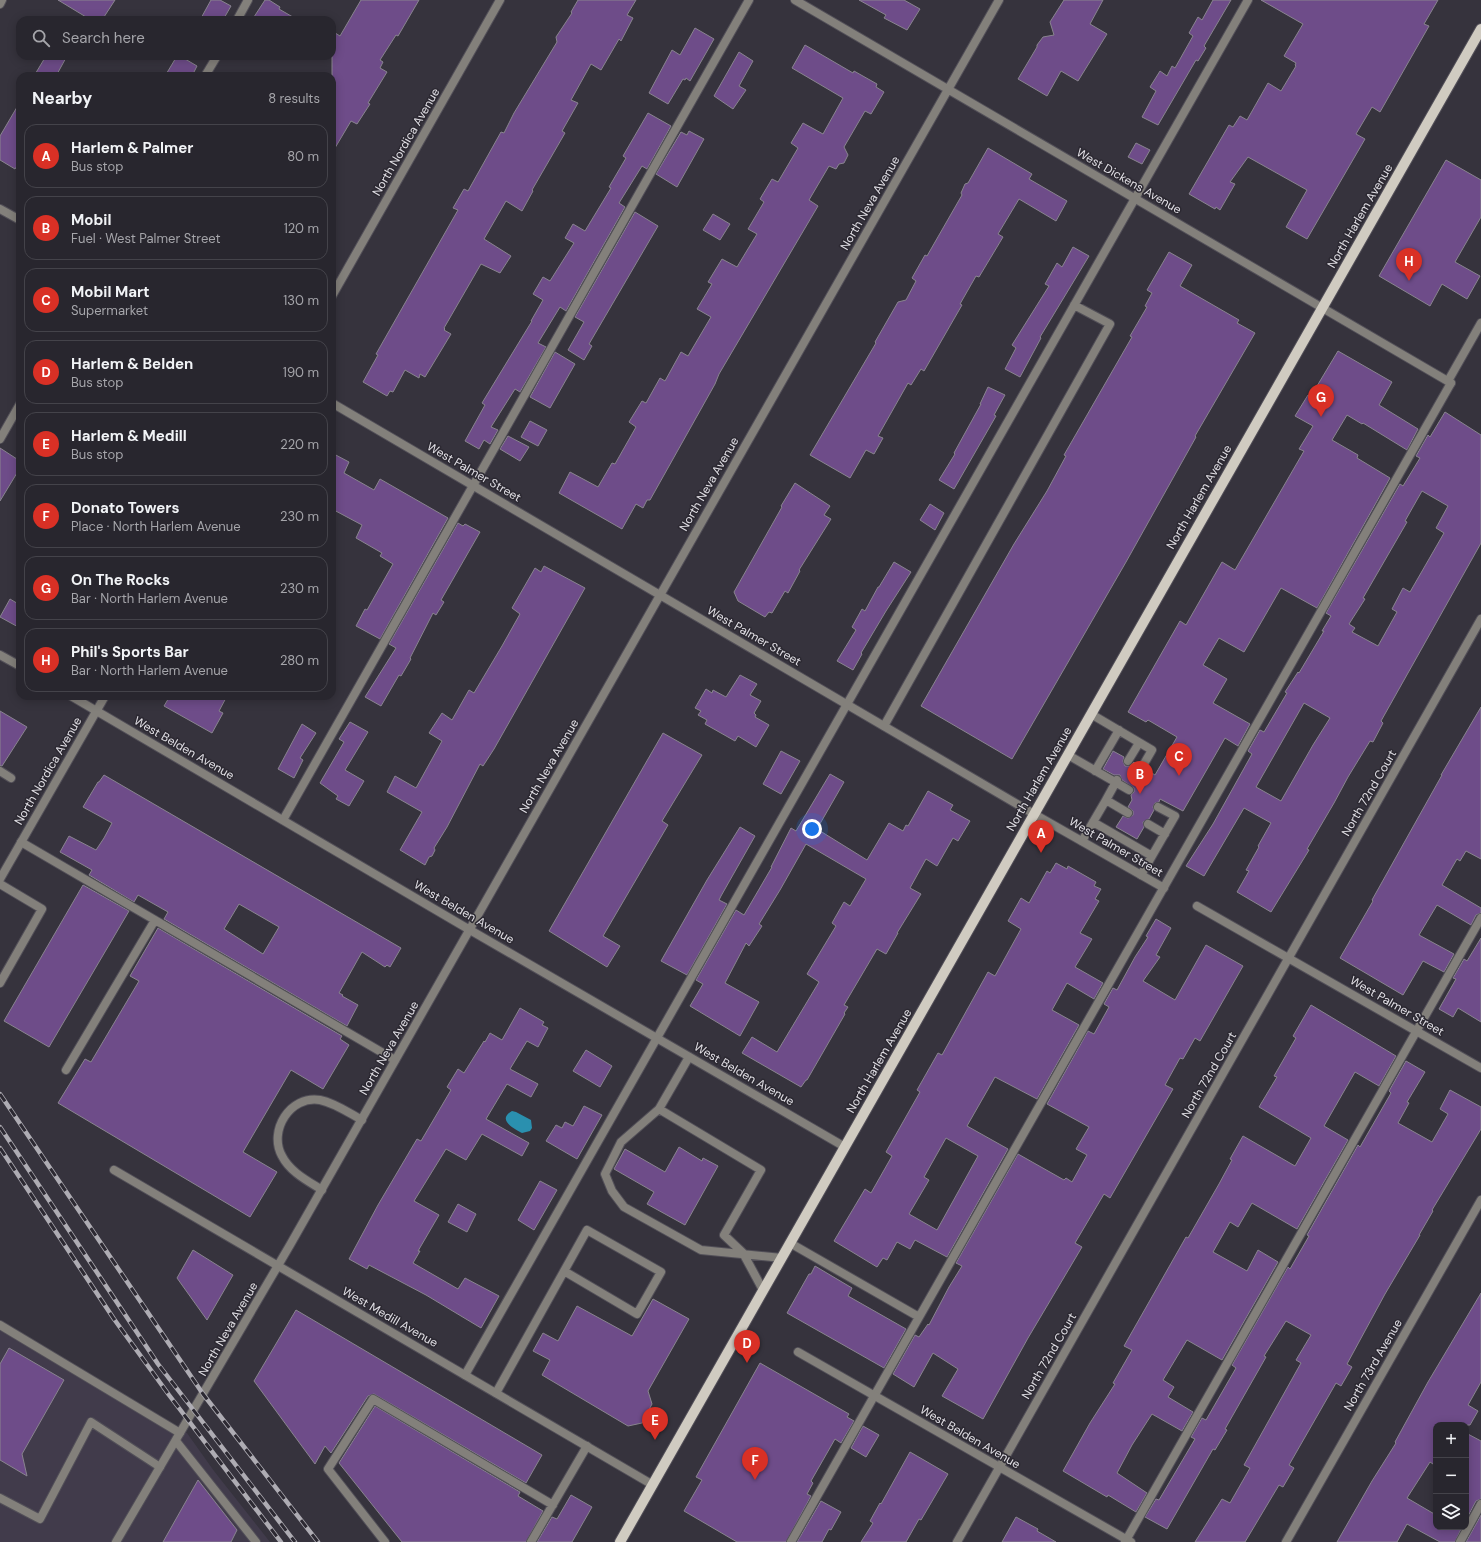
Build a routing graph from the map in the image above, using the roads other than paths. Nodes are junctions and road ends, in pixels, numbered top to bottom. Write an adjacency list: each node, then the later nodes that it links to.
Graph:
1 (2, 0): 8 (street)
2 (248, 0): 9 (street)
3 (500, 0): 17 (street, North Nordica Avenue)
4 (749, 0): 25 (street)
5 (795, 0): 13 (street, West Dickens Avenue)
6 (999, 0): 13 (street, North Neva Avenue)
7 (1248, 0): 14 (street)
8 (0, 4)
9 (239, 16)
10 (1481, 29): 19 (main road, North Harlem Avenue)
11 (215, 60): 12 (street)
12 (208, 72)
13 (948, 90): 14 (street, West Dickens Avenue); 26 (street, North Neva Avenue)
14 (1135, 198): 18 (street); 19 (street, West Dickens Avenue)
15 (0, 209): 16 (street)
16 (16, 218)
17 (336, 289)
18 (1074, 305): 32 (street); 35 (street)
19 (1322, 308): 21 (street, West Dickens Avenue); 34 (main road, North Harlem Avenue)
20 (1481, 323): 21 (street)
21 (1450, 382): 60 (street)
22 (336, 405): 25 (street, West Palmer Street)
23 (16, 411): 24 (street)
24 (0, 439)
25 (474, 486): 26 (street, West Palmer Street); 50 (street)
26 (660, 595): 32 (street, West Palmer Street); 64 (street, North Neva Avenue)
27 (1481, 619): 65 (street, North 72nd Court)
28 (0, 655): 29 (street)
29 (16, 664)
30 (78, 700): 33 (street, West Belden Avenue)
31 (102, 700): 33 (street, North Nordica Avenue)
32 (847, 704): 35 (street, West Palmer Street); 68 (street)
33 (96, 710): 50 (street, West Belden Avenue); 55 (street, North Nordica Avenue)
34 (1091, 714): 36 (street); 38 (main road, North Harlem Avenue)
35 (884, 726): 49 (street, West Palmer Street)
36 (1119, 730): 37 (street); 42 (street)
37 (1139, 743): 39 (street); 40 (street)
38 (1068, 755): 42 (street); 49 (main road, North Harlem Avenue)
39 (1128, 761)
40 (1141, 769)
41 (0, 771): 43 (street)
42 (1095, 771): 44 (street)
43 (11, 778)
44 (1117, 781): 45 (street); 46 (street)
45 (1130, 790)
46 (1106, 800): 48 (street); 51 (street)
47 (1158, 807): 53 (street)
48 (1128, 813)
49 (1034, 814): 54 (street, West Palmer Street); 75 (main road, North Harlem Avenue)
50 (284, 820): 64 (street, West Belden Avenue)
51 (1093, 822): 54 (street); 56 (street)
52 (1148, 824): 53 (street)
53 (1165, 834): 56 (street)
54 (1082, 841): 57 (street, West Palmer Street)
55 (21, 842): 58 (street, North Nordica Avenue); 63 (street)
56 (1152, 856): 57 (street)
57 (1141, 875): 60 (street, West Palmer Street)
58 (0, 879)
59 (0, 884): 66 (street)
60 (1164, 888): 85 (street)
61 (1197, 906): 65 (street, West Palmer Street)
62 (1481, 918): 67 (street)
63 (155, 920): 70 (street); 72 (street)
64 (470, 930): 68 (street, West Belden Avenue); 70 (street, North Neva Avenue)
65 (1288, 958): 67 (street, West Palmer Street); 95 (street, North 72nd Court)
66 (0, 983)
67 (1417, 1032): 71 (street, West Palmer Street); 100 (street)
68 (657, 1038): 69 (street, West Belden Avenue); 88 (street)
69 (689, 1056): 73 (street); 75 (street, West Belden Avenue)
70 (395, 1060): 74 (street, North Neva Avenue)
71 (1481, 1068)
72 (66, 1070)
73 (659, 1108): 80 (street); 80 (street)
74 (362, 1120): 77 (street, North Neva Avenue); 77 (street)
75 (845, 1147): 79 (main road, North Harlem Avenue)
76 (114, 1170): 82 (street, West Medill Avenue)
77 (322, 1190): 82 (street, North Neva Avenue)
78 (1481, 1200): 108 (street, North 73rd Avenue)
79 (790, 1243): 81 (main road, North Harlem Avenue); 85 (street)
80 (743, 1253): 81 (street); 84 (street)
81 (782, 1258): 84 (main road, North Harlem Avenue)
82 (278, 1265): 88 (street, West Medill Avenue); 91 (street, North Neva Avenue)
83 (564, 1271): 83 (street); 89 (street)
84 (764, 1290): 96 (main road, North Harlem Avenue)
85 (919, 1317): 90 (street)
86 (0, 1325): 91 (street)
87 (798, 1352): 90 (street, West Belden Avenue)
88 (465, 1375): 89 (street, West Medill Avenue)
89 (496, 1393): 93 (street, West Medill Avenue)
90 (874, 1396): 95 (street, West Belden Avenue); 106 (street)
91 (180, 1432): 92 (street, North Neva Avenue)
92 (176, 1441): 94 (street, North Neva Avenue); 102 (street)
93 (587, 1446): 96 (street, West Medill Avenue); 99 (street)
94 (160, 1467): 97 (street); 101 (street, North Neva Avenue)
95 (1000, 1467): 100 (street, West Belden Avenue); 107 (street, North 72nd Court)
96 (653, 1485): 105 (main road, North Harlem Avenue)
97 (0, 1498)
98 (1481, 1504): 109 (street)
99 (553, 1505): 103 (street); 104 (street)
100 (1128, 1541)
101 (116, 1542)
102 (256, 1542)
103 (385, 1542)
104 (531, 1542)
105 (620, 1542)
106 (791, 1542)
107 (957, 1542)
108 (1286, 1542)
109 (1460, 1542)

